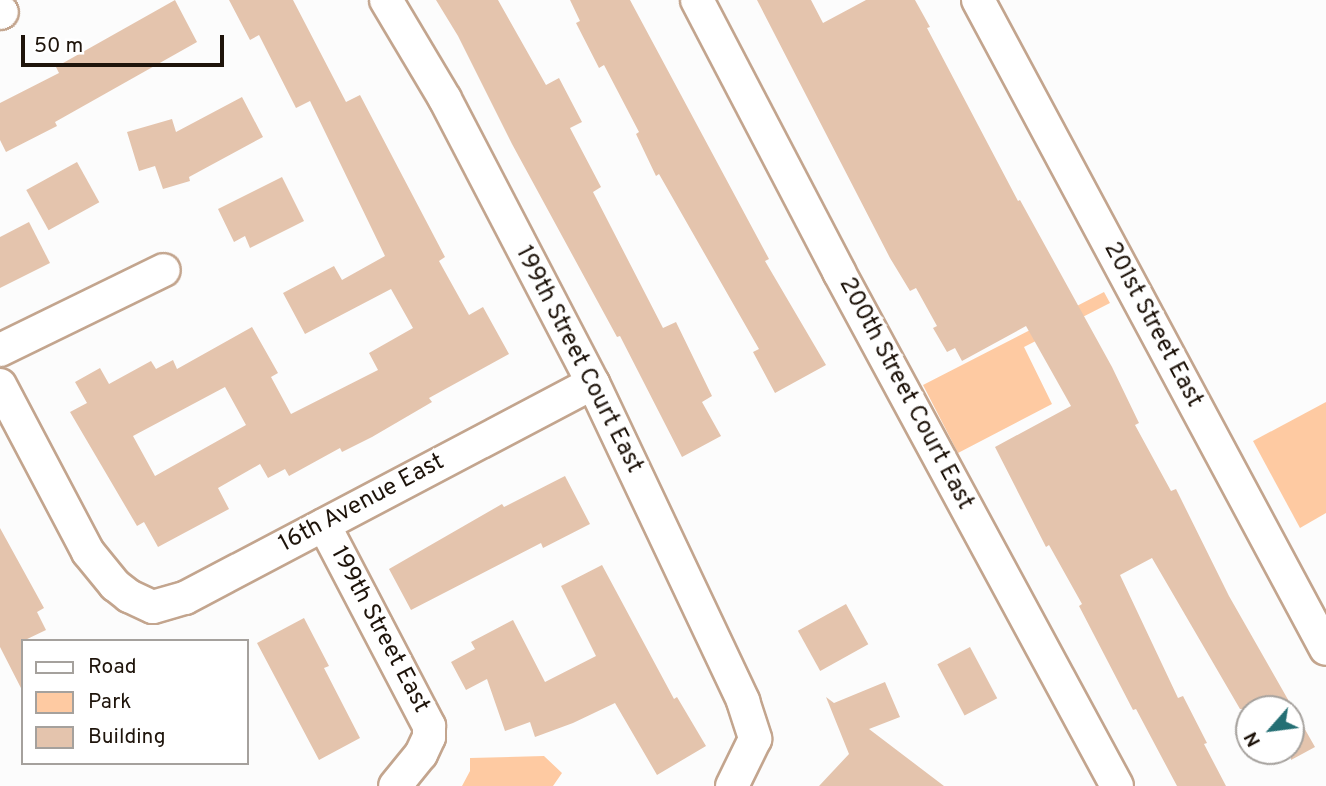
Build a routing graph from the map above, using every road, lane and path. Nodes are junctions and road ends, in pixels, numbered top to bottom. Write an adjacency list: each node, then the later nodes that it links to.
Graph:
1 (386, 0): 6 (street, 199th Street Court East)
2 (697, 0): 12 (street, 200th Street Court East)
3 (978, 0): 9 (street, 201st Street East)
4 (164, 270): 5 (street)
5 (0, 350)
6 (593, 383): 8 (street, 16th Avenue East); 11 (street, 199th Street Court East)
7 (0, 385): 8 (street, 16th Avenue East)
8 (324, 525): 10 (street, 199th Street East)
9 (1326, 649)
10 (395, 786)
11 (732, 786)
12 (1116, 786)

